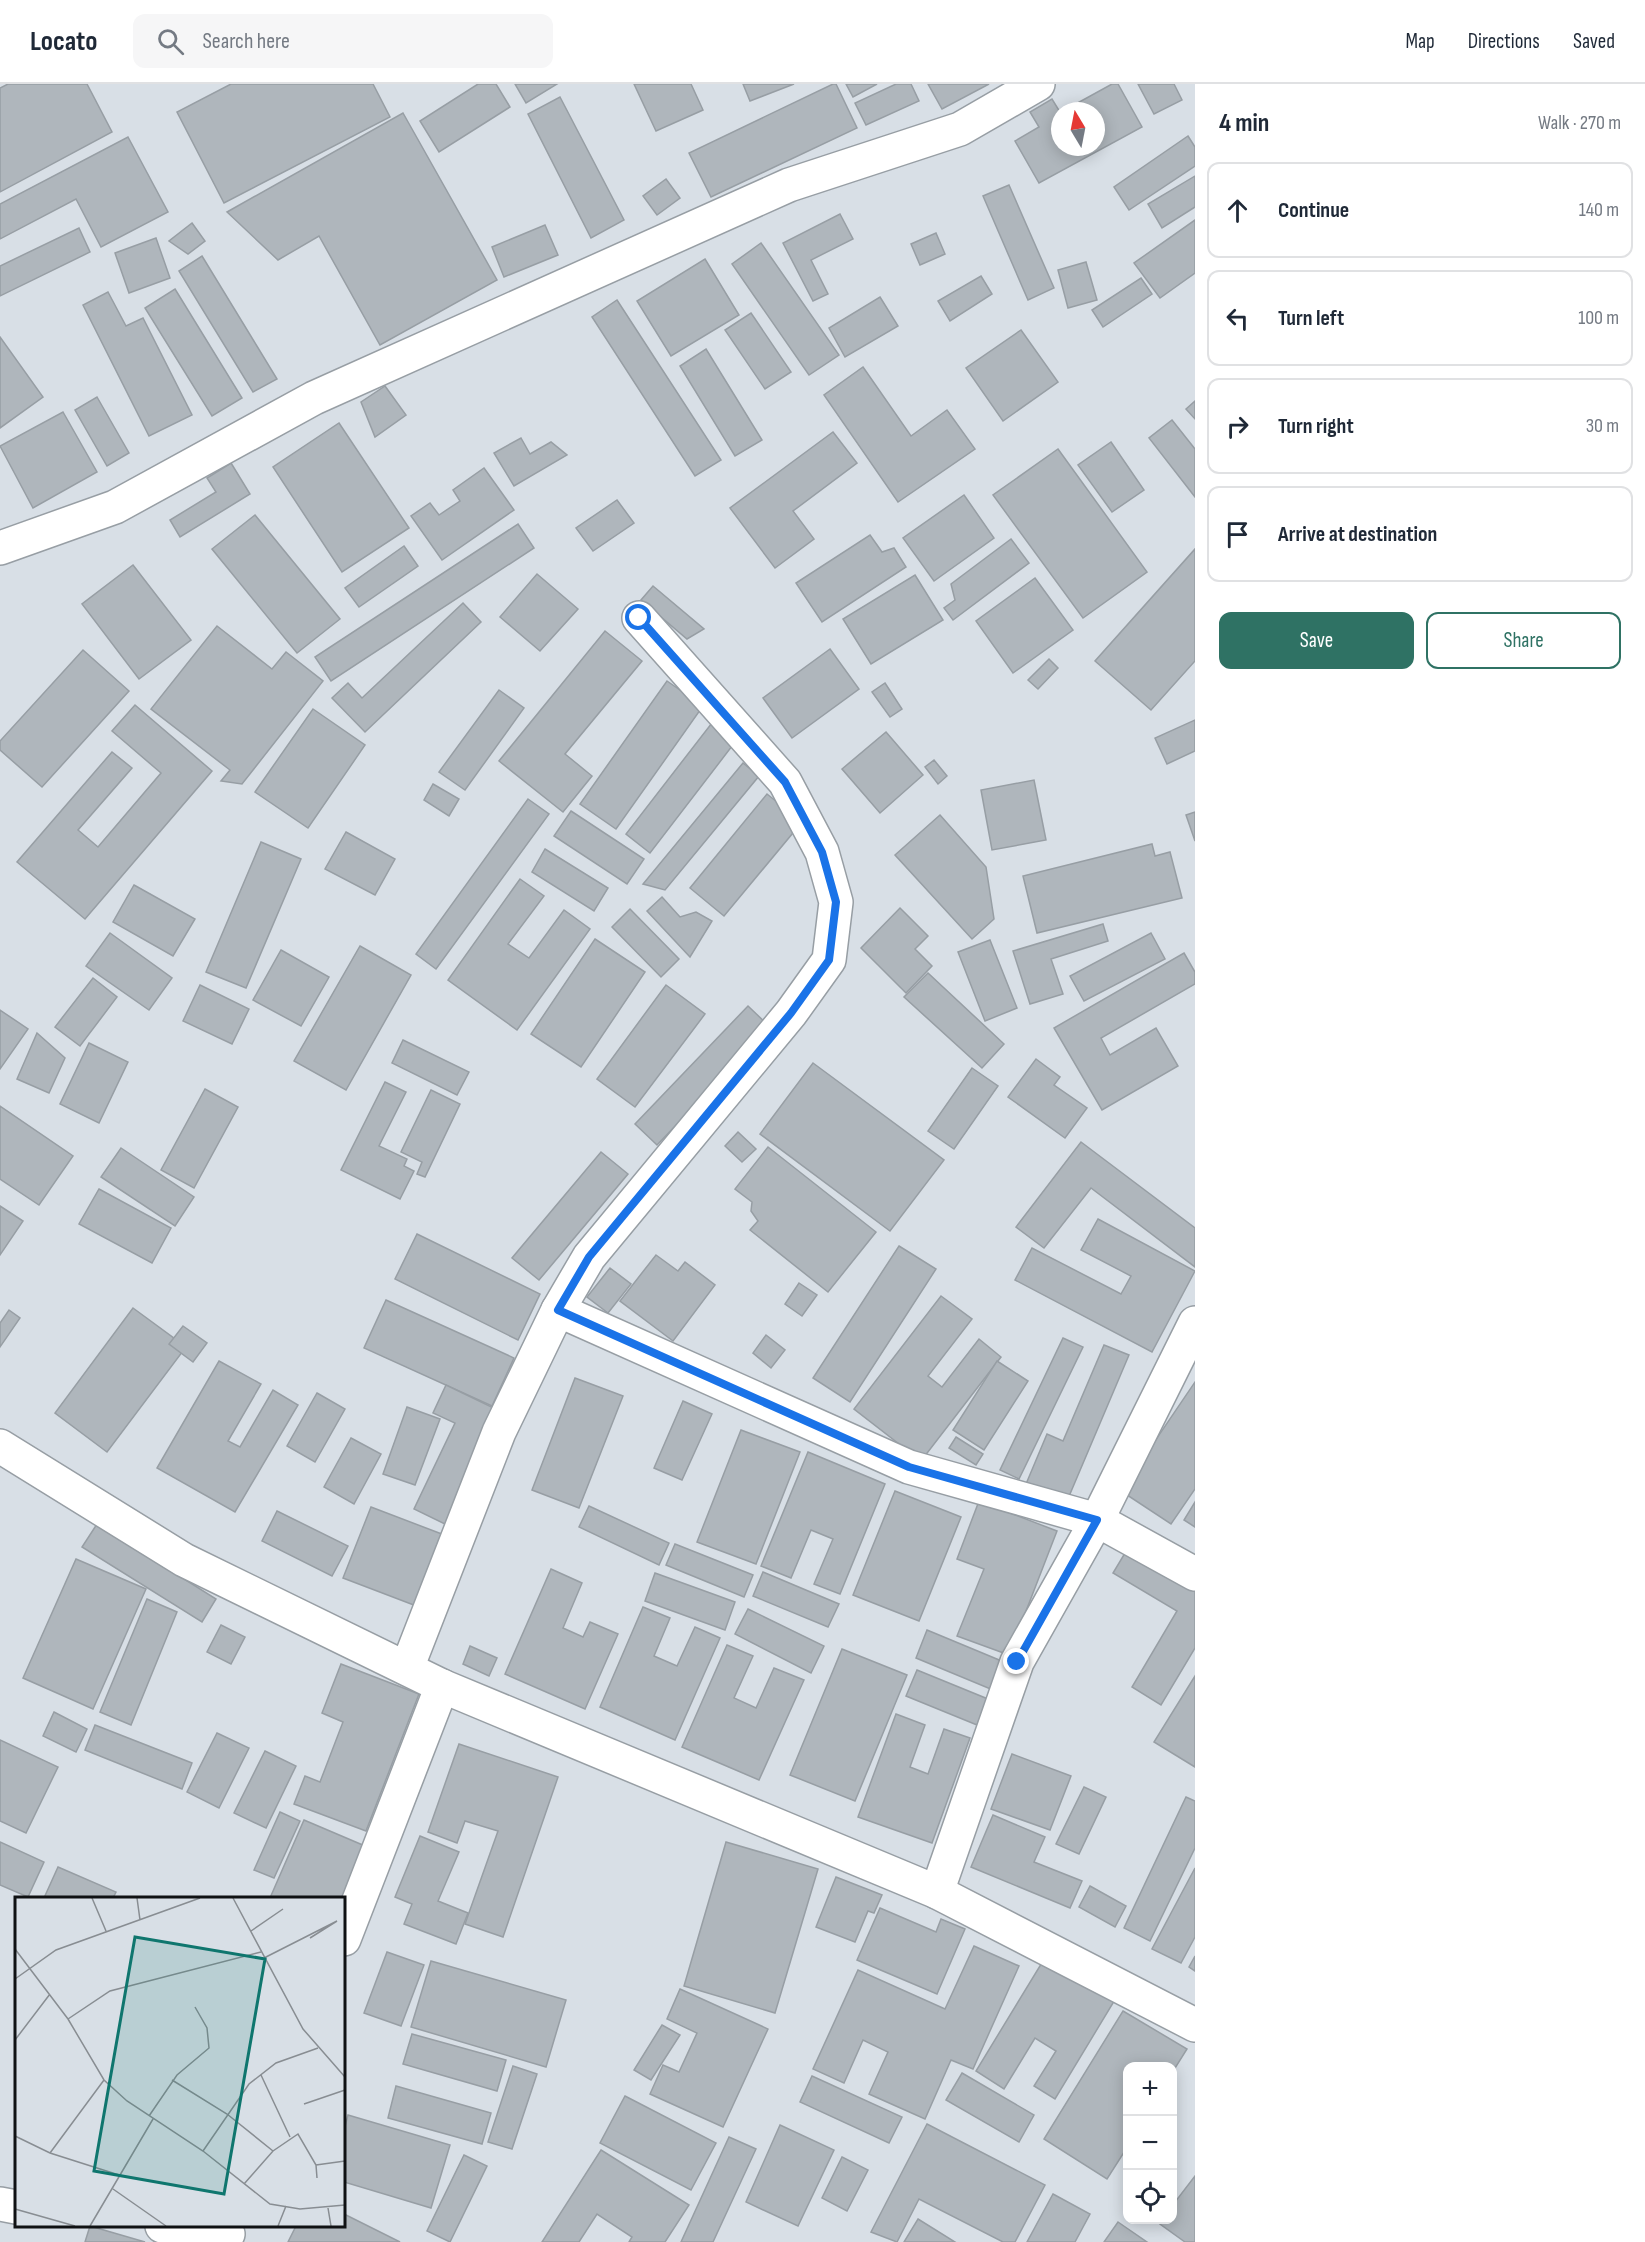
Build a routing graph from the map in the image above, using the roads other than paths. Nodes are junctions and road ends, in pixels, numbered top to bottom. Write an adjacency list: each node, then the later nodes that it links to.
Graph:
1 (1038, 84): 2 (street)
2 (0, 548)
3 (639, 618): 4 (street)
4 (558, 1310): 7 (street); 9 (street)
5 (1195, 1323): 7 (street)
6 (0, 1446): 9 (street)
7 (1097, 1520): 8 (street); 11 (street)
8 (1195, 1574)
9 (407, 1668): 10 (street)
10 (442, 1686): 11 (street); 12 (street)
11 (937, 1892): 13 (street)
12 (345, 1936)
13 (1195, 2025)
14 (0, 2204): 15 (street)
15 (15, 2207)
16 (170, 2227): 17 (street)
17 (229, 2234)

